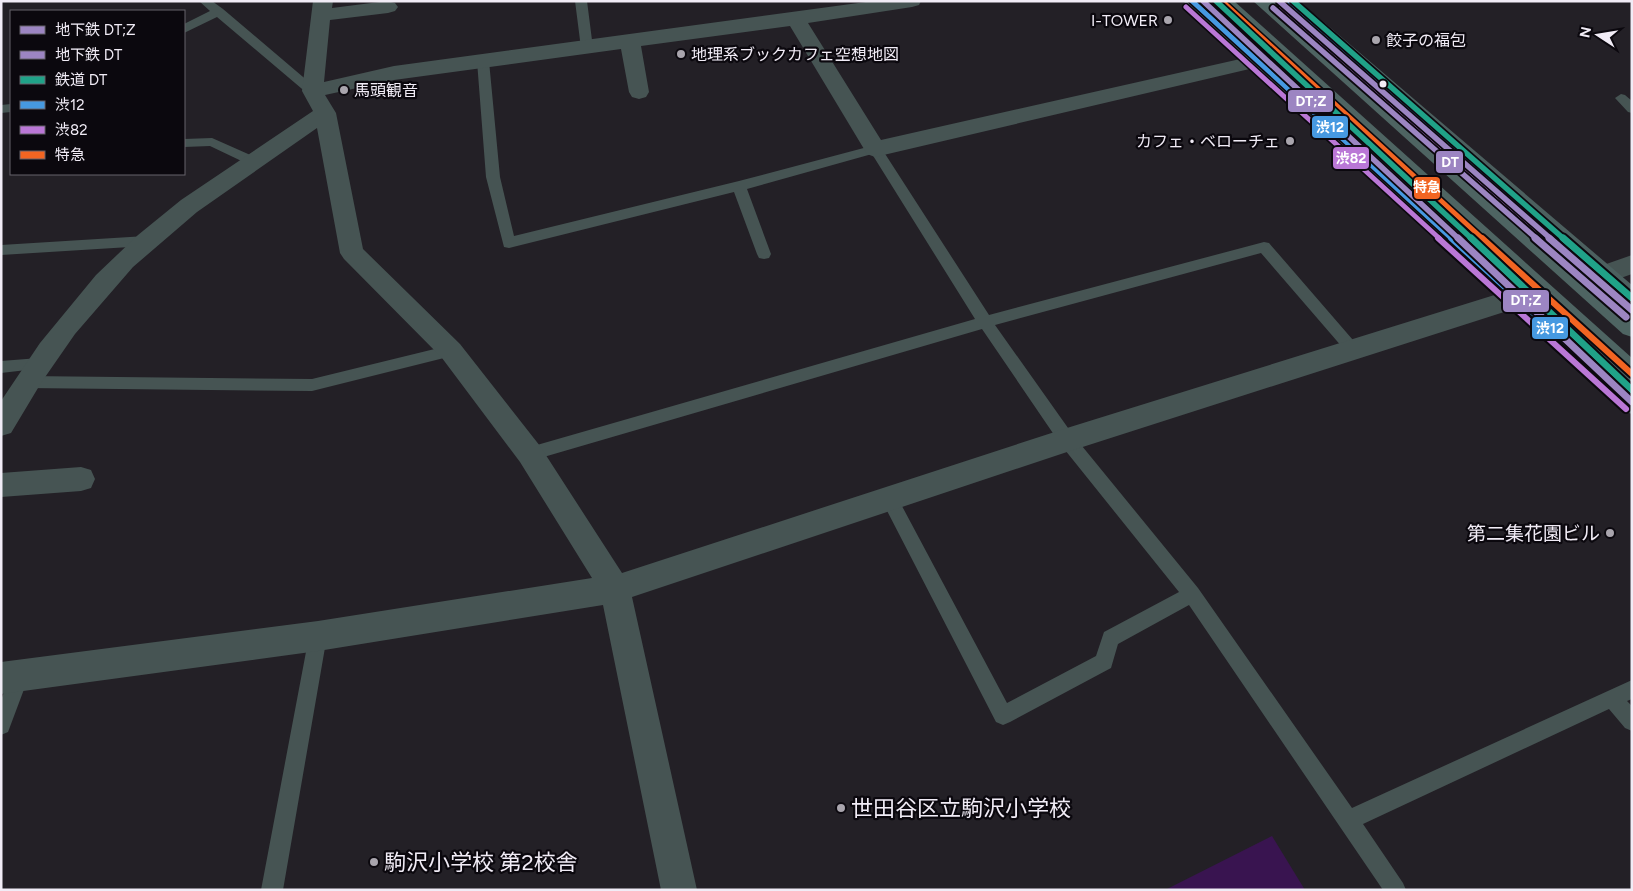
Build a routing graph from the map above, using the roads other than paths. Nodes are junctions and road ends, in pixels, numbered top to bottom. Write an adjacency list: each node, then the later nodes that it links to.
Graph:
1 (205, 1): 10 (lane)
2 (581, 1): 14 (lane)
3 (912, 1): 11 (street)
4 (1192, 1): 16 (highway)
5 (1222, 1): 39 (highway)
6 (1262, 1): 34 (highway)
7 (1287, 1): 30 (highway)
8 (388, 7): 9 (street)
9 (323, 8): 17 (street)
10 (219, 11): 12 (lane); 17 (lane)
11 (796, 19): 13 (street); 23 (street)
12 (185, 28)
13 (630, 42): 14 (street); 18 (street)
14 (587, 48): 15 (street)
15 (483, 61): 17 (street); 25 (lane)
16 (1258, 61): 23 (street); 31 (highway)
17 (312, 91): 21 (street)
18 (639, 92)
19 (1620, 98): 20 (lane)
20 (1632, 109)
21 (326, 114): 24 (street); 36 (street)
22 (185, 143): 24 (lane)
23 (875, 149): 25 (lane); 33 (lane)
24 (252, 161): 26 (street)
25 (739, 186): 28 (lane)
26 (146, 241): 27 (lane); 38 (street)
27 (1, 250)
28 (764, 254)
29 (1632, 264): 30 (street)
30 (1604, 276): 32 (highway)
31 (1517, 298): 35 (street); 40 (highway)
32 (1632, 299)
33 (985, 322): 35 (lane); 42 (lane); 43 (lane)
34 (1632, 327)
35 (1354, 351): 42 (street)
36 (451, 352): 38 (lane); 43 (street)
37 (1, 367): 38 (lane)
38 (32, 373): 41 (street)
39 (1632, 374)
40 (1632, 404)
41 (1, 425)
42 (1067, 440): 46 (street); 48 (lane)
43 (530, 454): 47 (street)
44 (81, 480): 45 (street)
45 (1, 486)
46 (889, 498): 47 (street); 48 (lane)
47 (615, 589): 49 (street); 57 (street)
48 (1192, 594): 55 (lane)
49 (318, 636): 50 (street); 56 (lane)
50 (11, 677): 54 (lane)
51 (1632, 689): 52 (lane)
52 (1613, 699): 53 (lane); 55 (lane)
53 (1632, 721)
54 (1, 725)
55 (1349, 820): 58 (lane)
56 (272, 890)
57 (679, 890)
58 (1396, 890)

